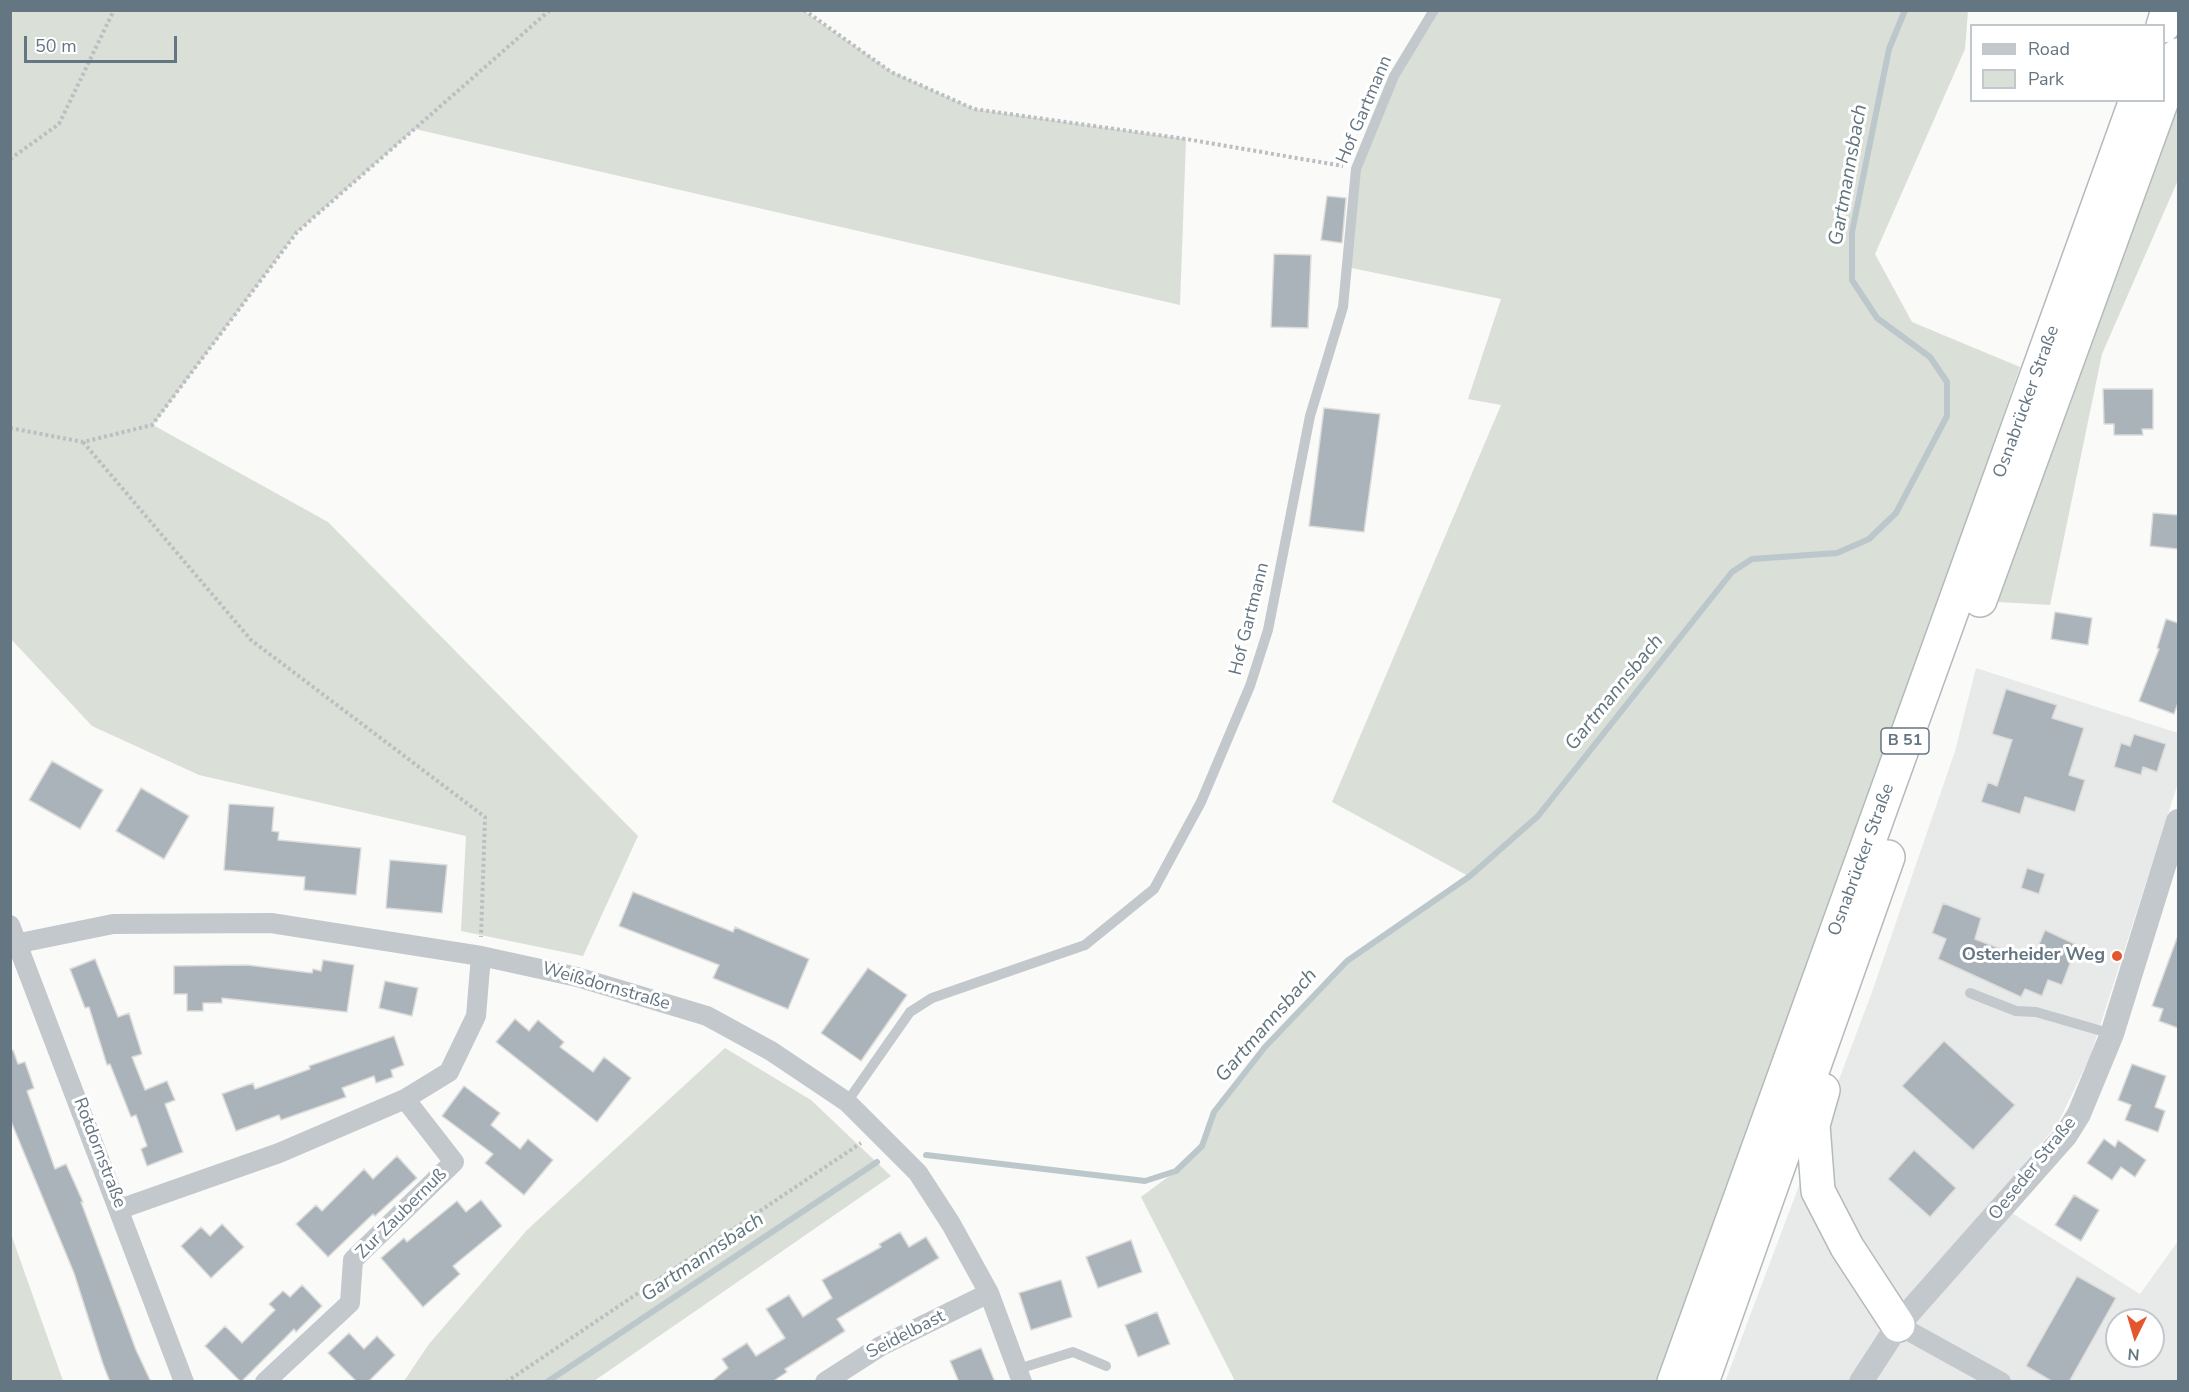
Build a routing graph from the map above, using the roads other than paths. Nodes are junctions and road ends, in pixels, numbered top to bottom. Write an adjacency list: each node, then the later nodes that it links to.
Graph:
1 (1434, 10): 13 (lane, Hof Gartmann)
2 (2178, 55): 3 (highway)
3 (2165, 91)
4 (2135, 102): 22 (highway, Osnabrücker Straße / B 51)
5 (2161, 102): 7 (highway, Osnabrücker Straße / B 51)
6 (2178, 821): 11 (street, Oeseder Straße)
7 (1878, 884): 16 (highway); 23 (highway, Osnabrücker Straße / B 51)
8 (13, 938): 9 (street, Weißdornstraße); 14 (street, Rotdornstraße)
9 (481, 956): 12 (street); 13 (street, Weißdornstraße)
10 (1970, 993): 11 (lane)
11 (2112, 1035): 16 (street, Oeseder Straße)
12 (405, 1099): 14 (street); 20 (street, Zur Zaubernuß)
13 (847, 1102): 15 (street, Weißdornstraße)
14 (120, 1209): 19 (street, Rotdornstraße)
15 (989, 1293): 18 (street, Weißdornstraße); 21 (street, Seidelbast)
16 (1898, 1325): 24 (street, Oeseder Straße); 25 (street)
17 (1106, 1366): 18 (lane)
18 (1020, 1375)
19 (184, 1382)
20 (265, 1382)
21 (825, 1382)
22 (1674, 1382)
23 (1702, 1382)
24 (1861, 1382)
25 (2001, 1382)

